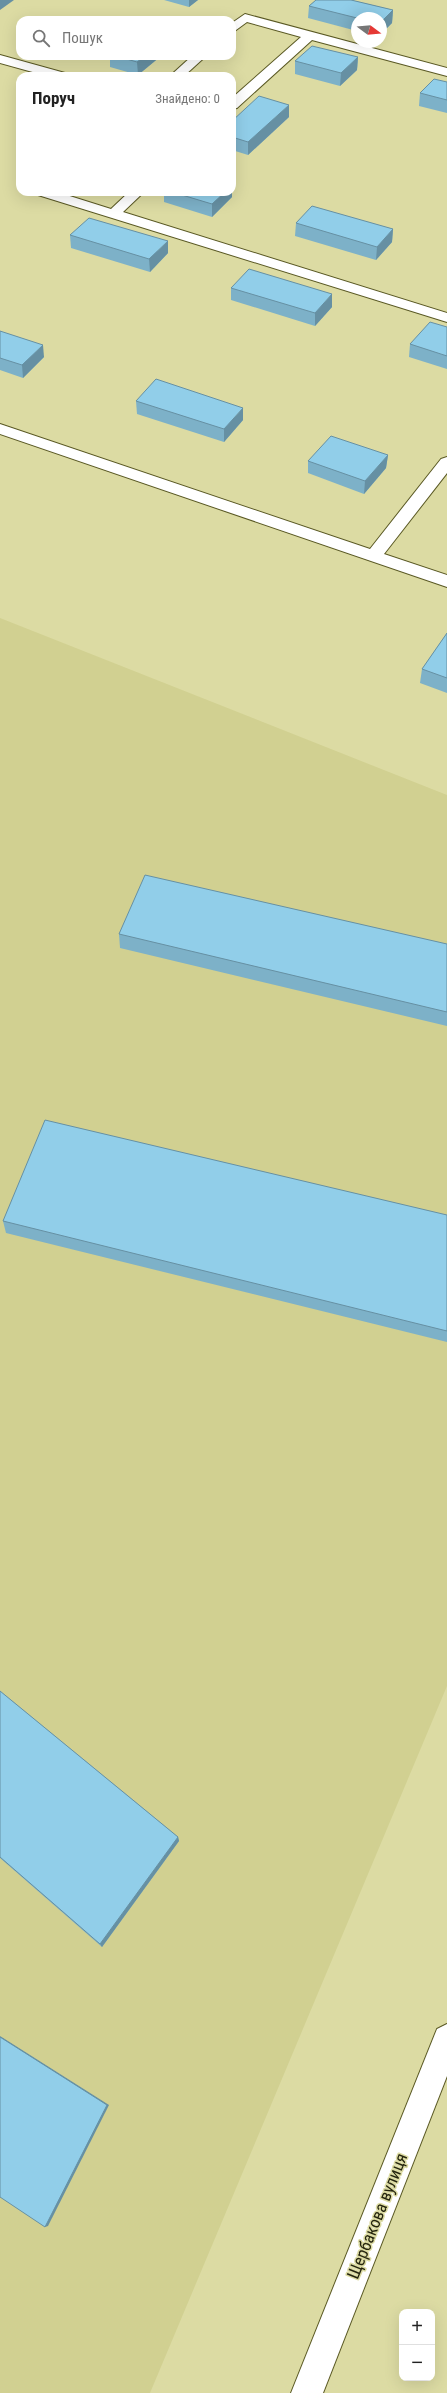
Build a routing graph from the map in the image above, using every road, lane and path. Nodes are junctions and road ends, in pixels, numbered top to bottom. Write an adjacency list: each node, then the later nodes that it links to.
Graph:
1 (236, 26): 2 (street)
2 (310, 35): 7 (street); 8 (street)
3 (0, 59): 5 (street)
4 (195, 60): 6 (street)
5 (47, 72)
6 (181, 72)
7 (447, 72)
8 (236, 102)
9 (56, 196): 11 (street)
10 (133, 196): 11 (street)
11 (113, 214): 12 (street)
12 (447, 318)
13 (0, 429): 15 (street)
14 (447, 462): 15 (street)
15 (374, 555): 16 (street)
16 (447, 581)
17 (447, 2040): 18 (street, Щербакова вулиця)
18 (307, 2393)

